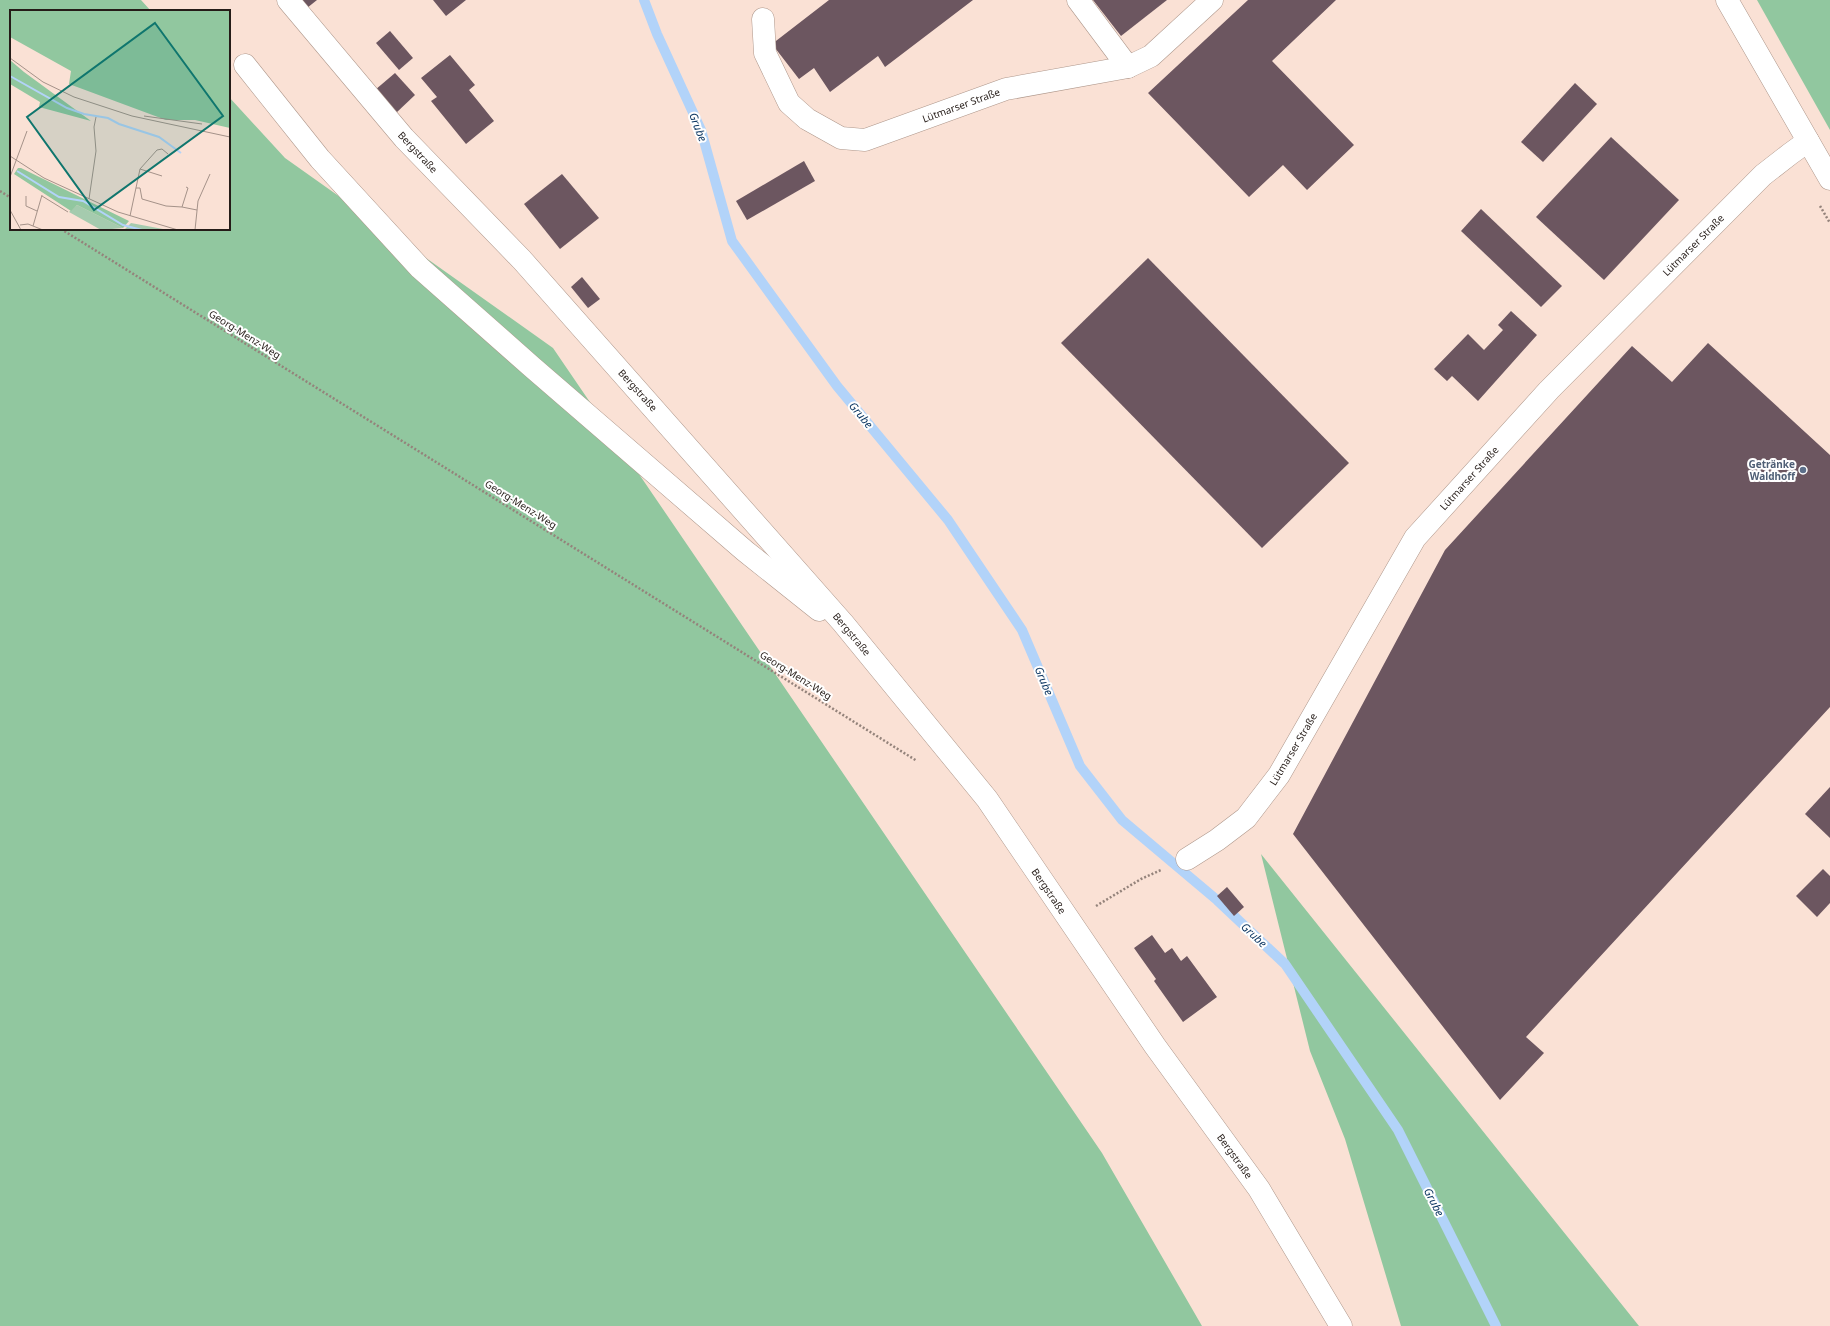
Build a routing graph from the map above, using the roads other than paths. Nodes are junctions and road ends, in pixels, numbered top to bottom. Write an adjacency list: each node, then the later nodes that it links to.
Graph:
1 (288, 0): 10 (street, Bergstraße)
2 (1078, 0): 7 (street)
3 (1212, 0): 7 (street, Lütmarser Straße)
4 (1726, 0): 8 (street)
5 (763, 19): 7 (street, Lütmarser Straße)
6 (245, 64): 10 (street)
7 (1128, 67)
8 (1808, 142): 9 (street); 11 (street, Lütmarser Straße)
9 (1830, 179)
10 (844, 622): 12 (street, Bergstraße)
11 (1187, 859)
12 (1341, 1326)

